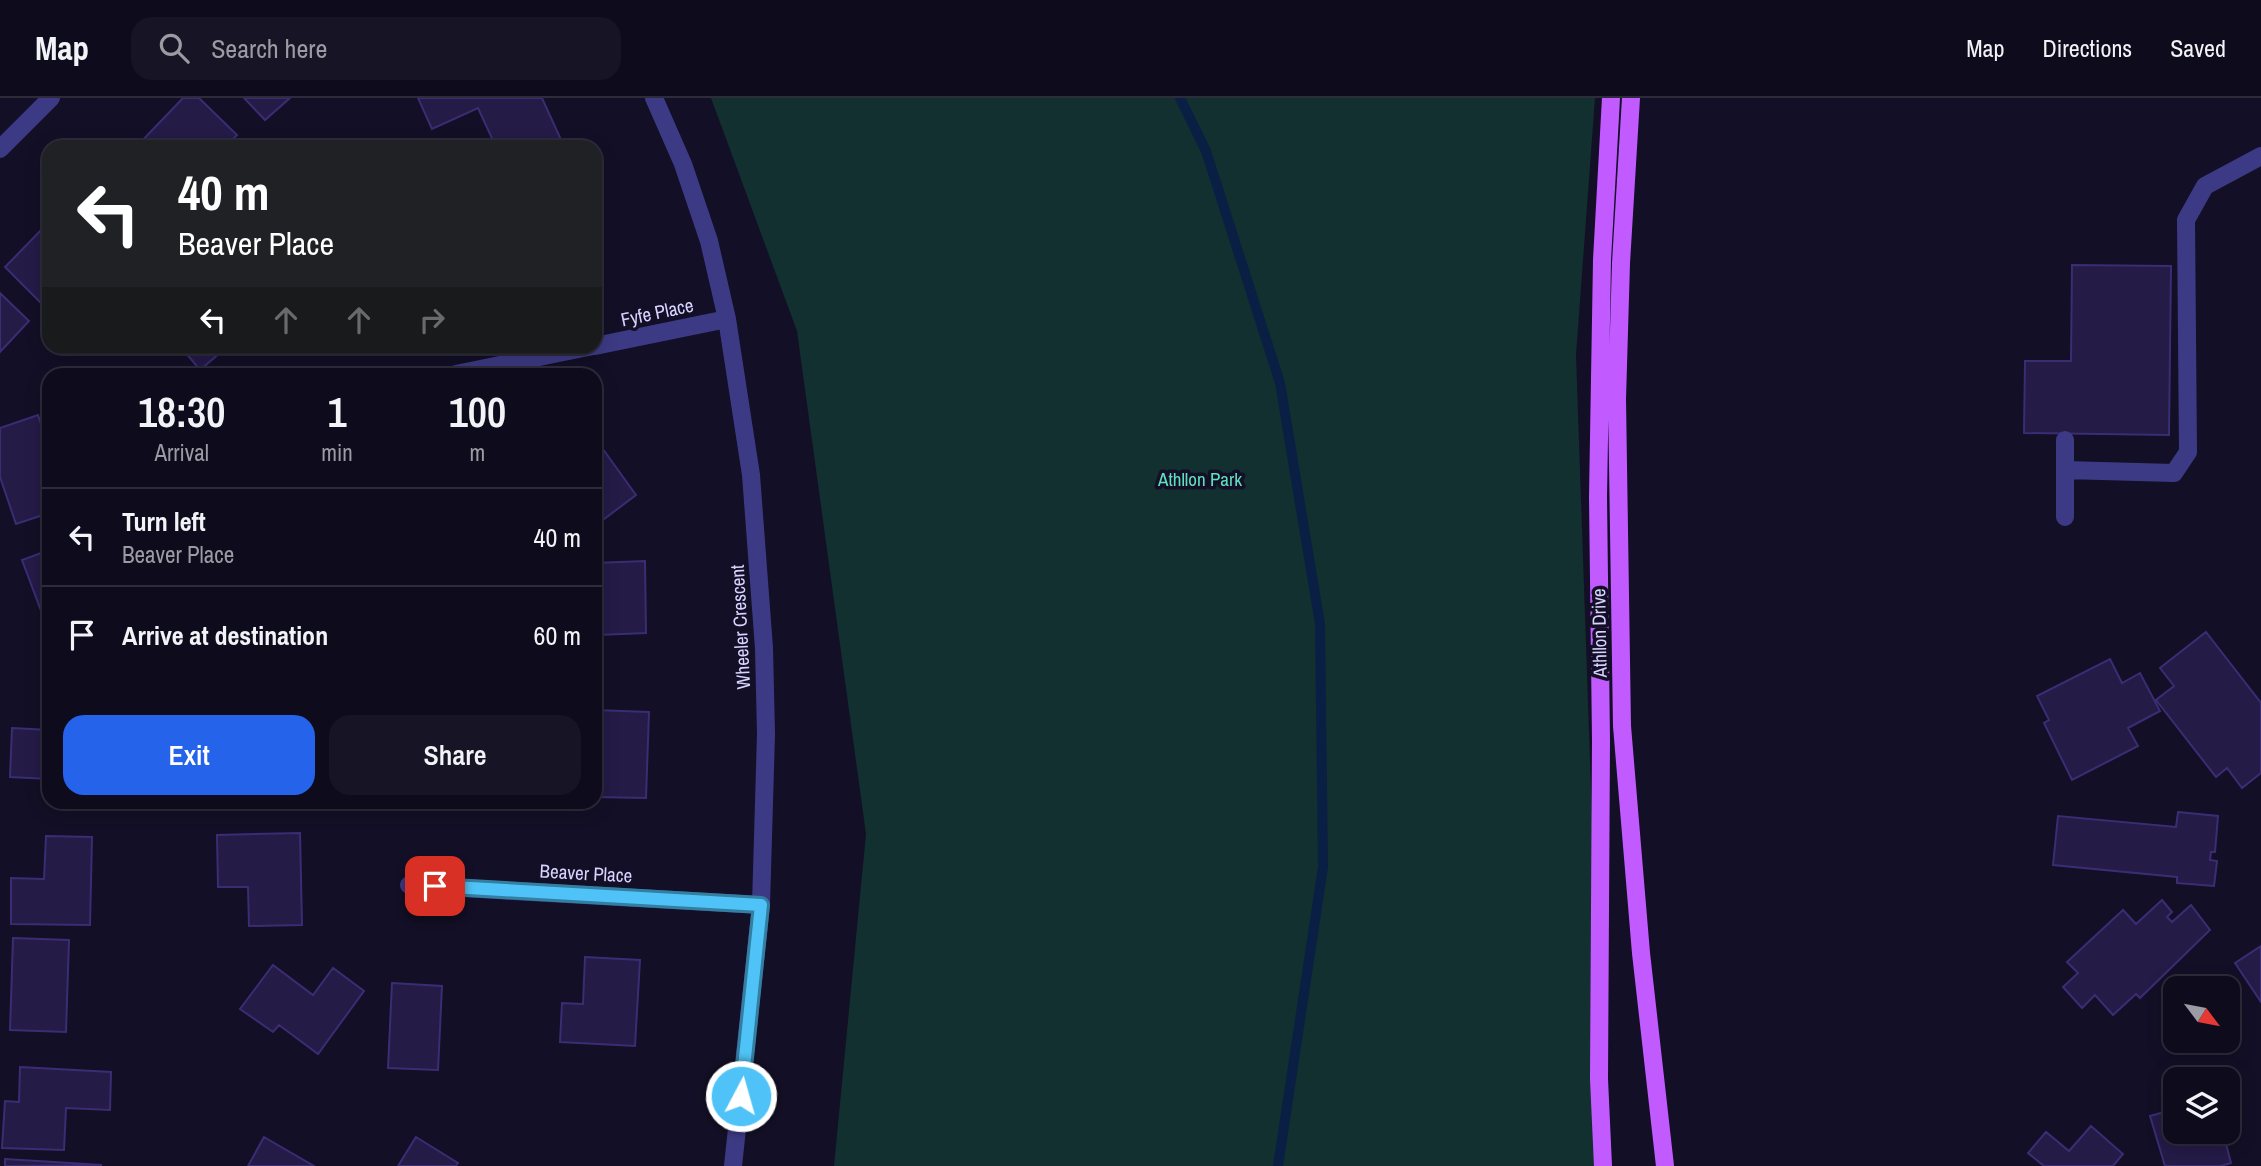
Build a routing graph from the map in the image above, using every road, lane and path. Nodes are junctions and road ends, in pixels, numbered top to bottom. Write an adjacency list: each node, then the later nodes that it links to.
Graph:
1 (51, 98): 5 (street)
2 (654, 98): 7 (street, Wheeler Crescent)
3 (1611, 98): 17 (main road, Athllon Drive)
4 (1631, 98): 18 (main road, Athllon Drive)
5 (0, 149)
6 (2261, 156): 12 (street)
7 (727, 319): 8 (street, Fyfe Place); 15 (street, Wheeler Crescent)
8 (602, 344)
9 (555, 354): 10 (street, Fyfe Place)
10 (486, 368)
11 (2065, 440): 12 (street)
12 (2065, 470): 13 (street)
13 (2065, 517)
14 (409, 885): 15 (street, Beaver Place)
15 (761, 905): 16 (street, Wheeler Crescent)
16 (733, 1166)
17 (1603, 1166)
18 (1665, 1166)

